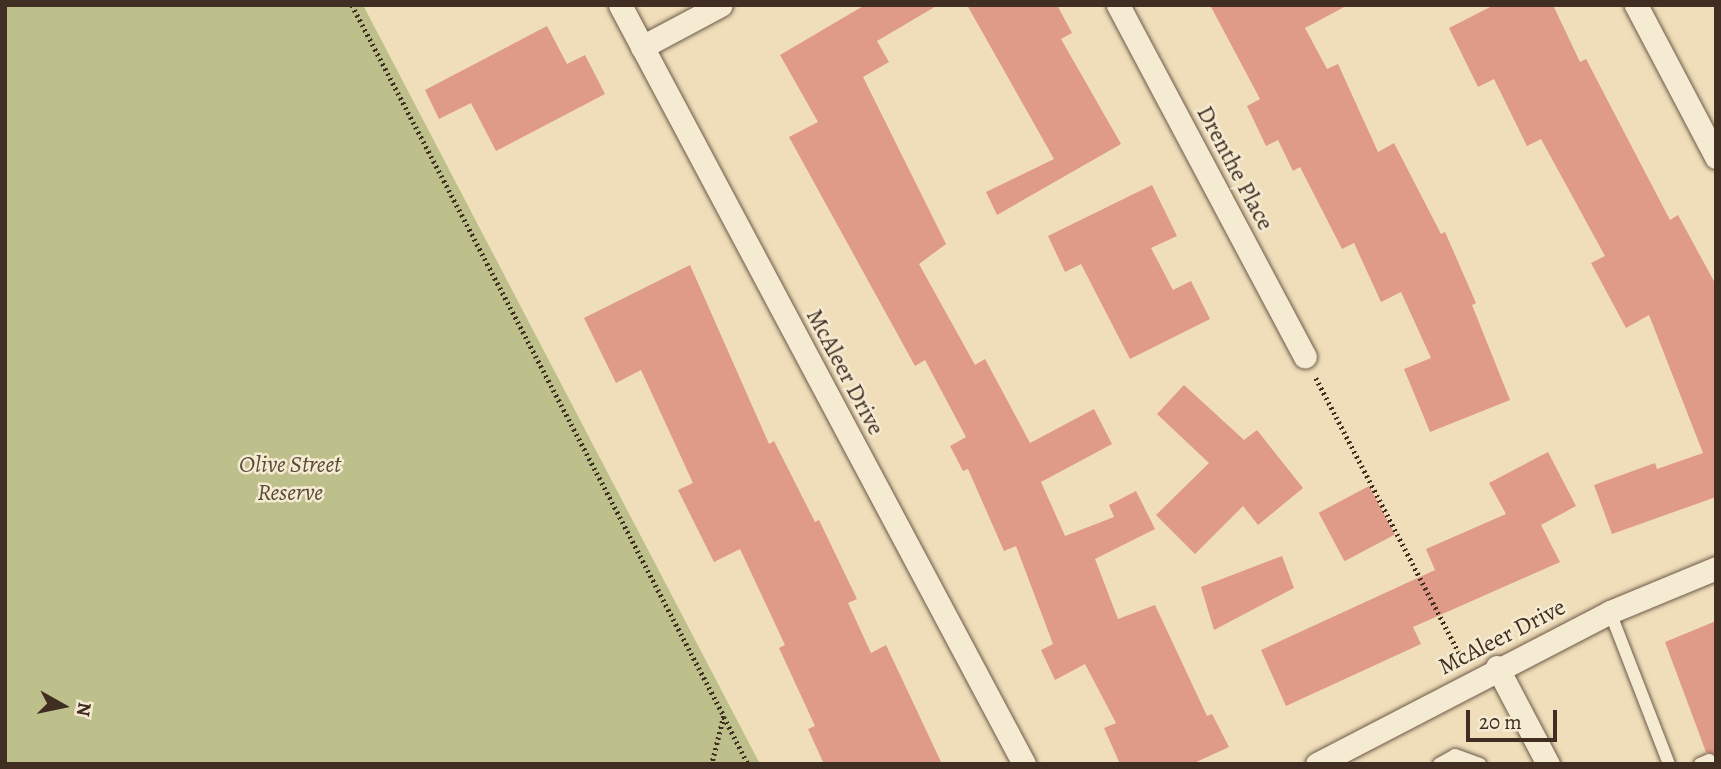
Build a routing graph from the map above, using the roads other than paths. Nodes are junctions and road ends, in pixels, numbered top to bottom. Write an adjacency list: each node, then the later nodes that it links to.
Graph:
1 (620, 5): 5 (street, McAleer Drive)
2 (721, 5): 5 (street)
3 (1118, 5): 7 (street, Drenthe Place)
4 (1636, 5): 6 (street)
5 (642, 47): 11 (street, McAleer Drive)
6 (1716, 157)
7 (1305, 356)
8 (1716, 568): 9 (street, McAleer Drive)
9 (1610, 612): 10 (street, McAleer Drive); 16 (lane)
10 (1497, 667): 12 (street, McAleer Drive); 15 (street)
11 (1024, 764)
12 (1317, 764)
13 (1439, 764): 14 (lane)
14 (1480, 764)
15 (1548, 764)
16 (1669, 764)

